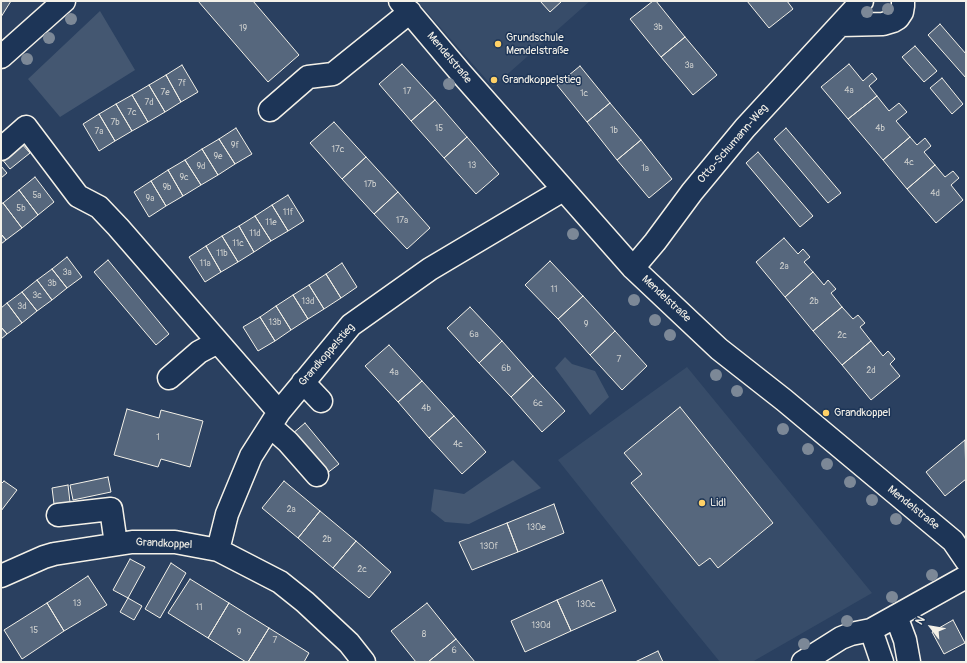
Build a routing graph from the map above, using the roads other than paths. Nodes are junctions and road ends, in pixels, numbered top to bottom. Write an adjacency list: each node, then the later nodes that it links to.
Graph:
1 (64, 1): 6 (street)
2 (862, 1): 5 (street, Otto-Schumann-Weg)
3 (903, 1): 5 (street)
4 (405, 6): 7 (street); 9 (street, Mendelstraße)
5 (840, 25): 10 (street, Otto-Schumann-Weg)
6 (1, 57)
7 (270, 110)
8 (1, 149): 11 (street)
9 (563, 190): 10 (street, Mendelstraße); 13 (street, Grandkoppelstieg)
10 (632, 268): 20 (street, Mendelstraße)
11 (218, 342): 12 (street); 15 (street)
12 (169, 378)
13 (303, 382): 14 (street); 15 (street, Grandkoppelstieg)
14 (321, 401)
15 (274, 419): 16 (street); 19 (street, Grandkoppelstieg)
16 (317, 475)
17 (58, 516): 18 (street)
18 (116, 544): 19 (street, Grandkoppel); 21 (street, Grandkoppel)
19 (218, 550): 25 (street, Grandkoppel)
20 (966, 560)
21 (1, 576)
22 (966, 577): 23 (street)
23 (896, 616): 24 (street); 29 (street)
24 (871, 630): 26 (street); 27 (street); 28 (street)
25 (364, 662)
26 (803, 662)
27 (826, 662)
28 (882, 662)
29 (909, 662)

